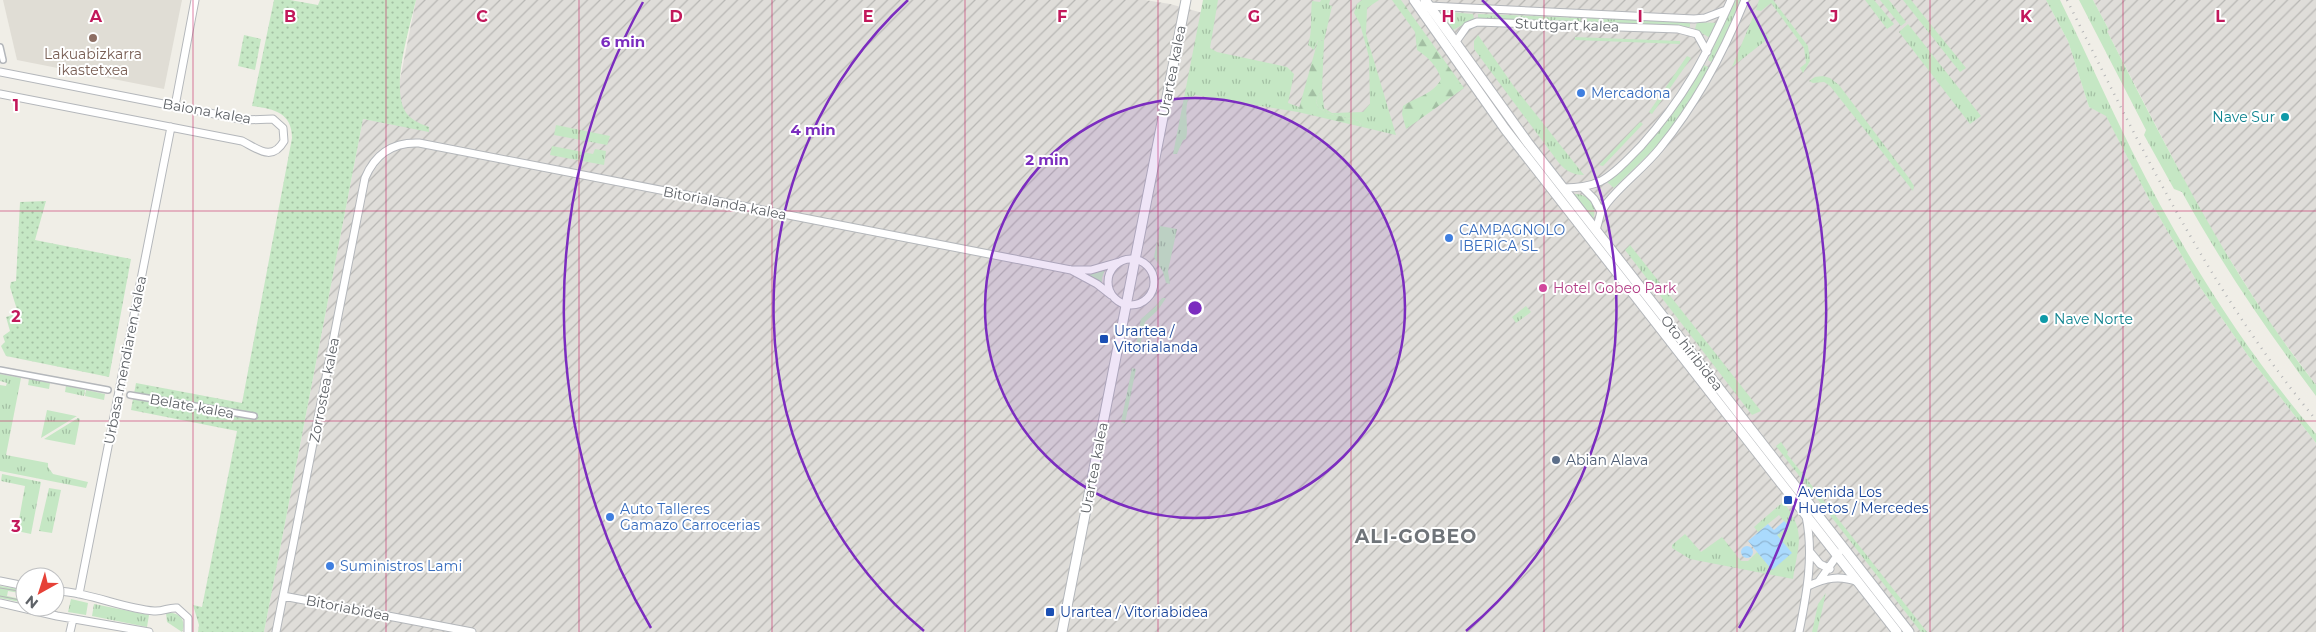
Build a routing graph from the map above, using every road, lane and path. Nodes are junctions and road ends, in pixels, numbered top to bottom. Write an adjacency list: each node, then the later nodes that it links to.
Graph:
1 (195, 0): 14 (street)
2 (1186, 0): 21 (street, Urartea kalea)
3 (1414, 0): 30 (street, Oto hiribidea)
4 (1731, 0): 7 (street)
5 (1745, 0): 19 (street)
6 (1427, 3): 7 (street, Stuttgart kalea); 8 (street, Oto hiribidea)
7 (1726, 10): 10 (street)
8 (1455, 43): 10 (street, Stuttgart kalea); 18 (street, Oto hiribidea)
9 (0, 48): 11 (street)
10 (1708, 52): 17 (street)
11 (3, 60)
12 (0, 72): 14 (street, Baiona kalea)
13 (0, 94): 15 (street, Baiona kalea)
14 (175, 106): 15 (street, Baiona kalea)
15 (171, 127): 41 (street, Urbasa mendiaren kalea)
16 (382, 154): 23 (street, Bitorialanda kalea); 42 (street, Zorrostea kalea)
17 (1582, 187): 18 (street); 19 (street)
18 (1564, 188): 20 (street, Oto hiribidea)
19 (1601, 212): 20 (street)
20 (1596, 230): 31 (street, Oto hiribidea)
21 (1136, 260): 22 (street); 25 (street, Urartea kalea); 25 (street)
22 (1119, 262): 23 (street, Bitorialanda kalea); 24 (street)
23 (1071, 270): 24 (street, Bitorialanda kalea)
24 (1114, 298): 25 (street)
25 (1128, 305): 50 (street, Urartea kalea)
26 (0, 370): 27 (street)
27 (108, 390)
28 (130, 395): 29 (street, Belate kalea)
29 (254, 416)
30 (1806, 515): 32 (street); 33 (street, Oto hiribidea)
31 (1842, 546): 33 (street); 53 (street, Oto hiribidea)
32 (1811, 553): 34 (street); 39 (street)
33 (1838, 556): 34 (street); 37 (street, Oto hiribidea)
34 (1830, 569): 36 (street)
35 (0, 581): 38 (street)
36 (1819, 581): 37 (street); 39 (street)
37 (1858, 582): 52 (street, Oto hiribidea)
38 (15, 584)
39 (1808, 586): 51 (street)
40 (65, 592): 41 (street)
41 (79, 594): 47 (street)
42 (283, 596): 48 (street, Zorrostea kalea); 49 (street, Bitoriabidea)
43 (0, 603): 44 (street)
44 (72, 619): 45 (street); 46 (street)
45 (70, 632)
46 (149, 632)
47 (188, 632)
48 (276, 632)
49 (472, 632)
50 (1062, 632)
51 (1799, 632)
52 (1897, 632)
53 (1909, 632)

